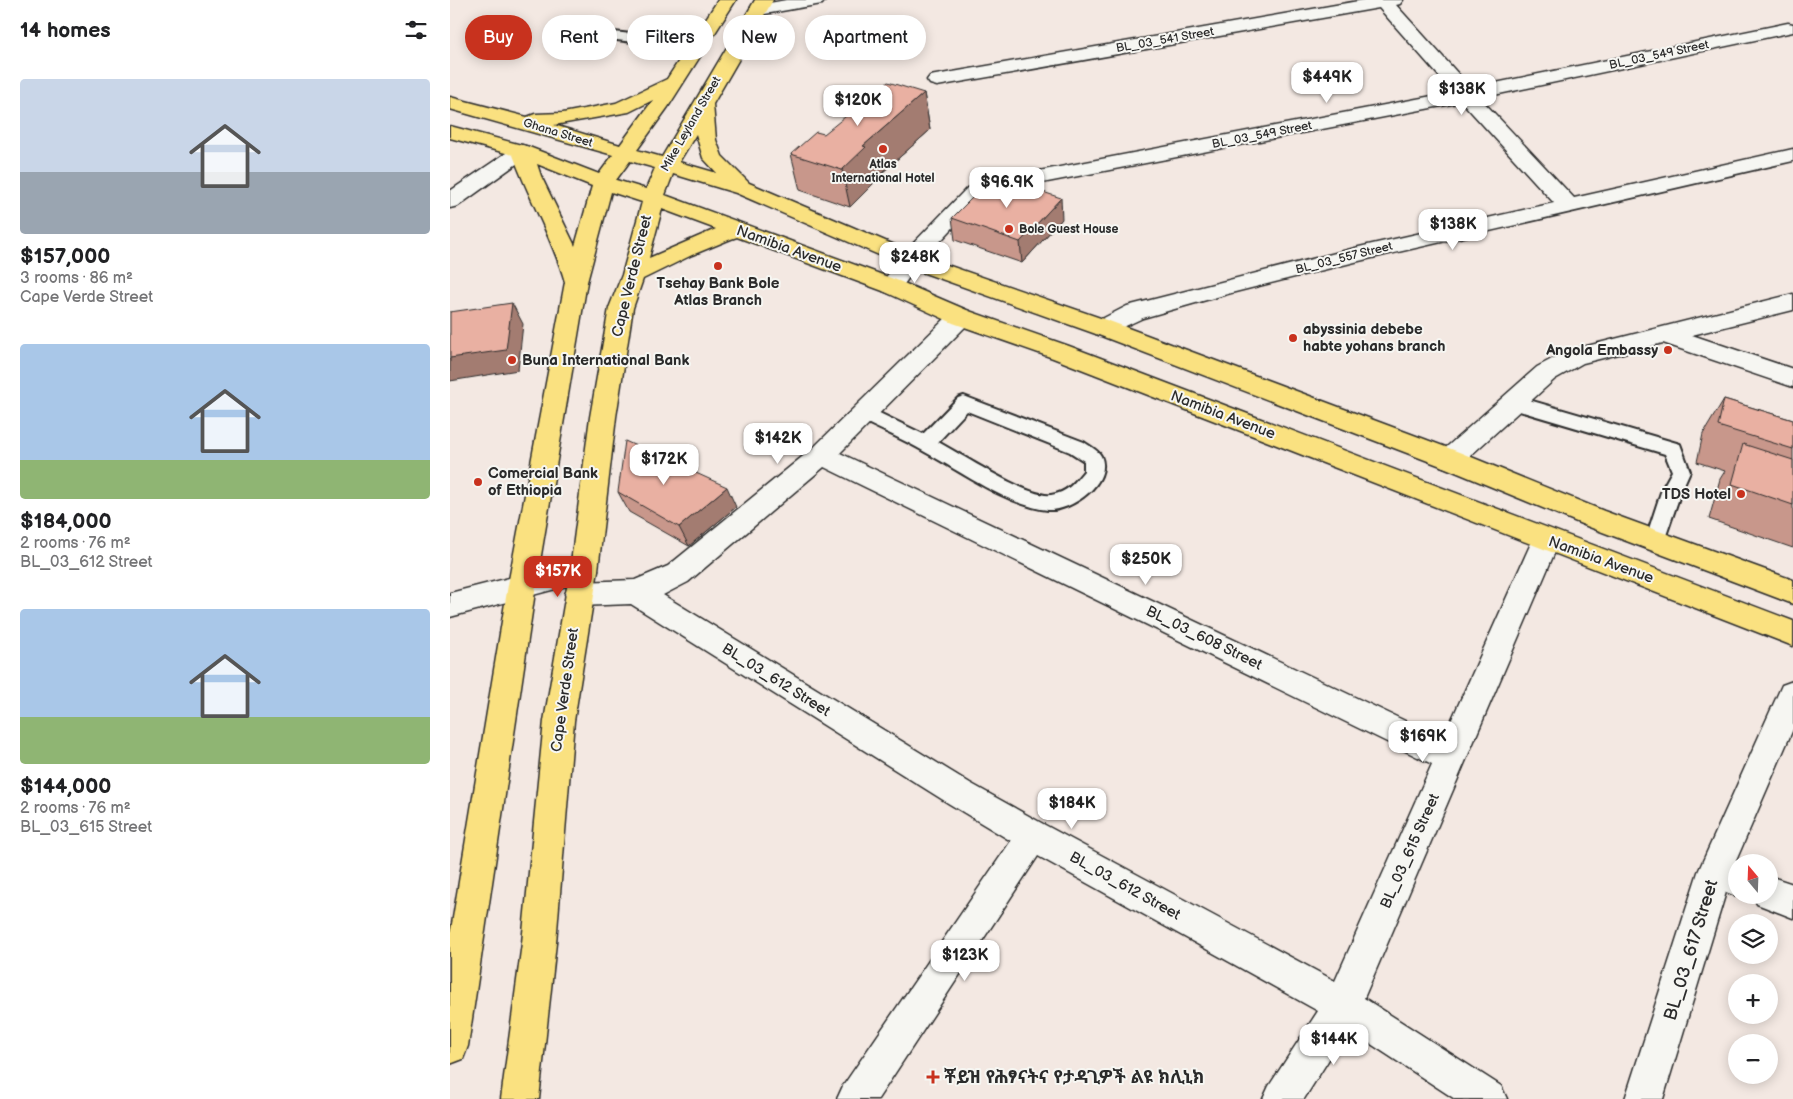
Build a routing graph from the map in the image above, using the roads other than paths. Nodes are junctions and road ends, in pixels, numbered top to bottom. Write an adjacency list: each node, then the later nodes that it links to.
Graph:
1 (727, 0): 5 (main road)
2 (816, 0): 4 (street)
3 (1386, 1): 8 (street, BL_03_541 Street); 10 (street)
4 (761, 5): 11 (main road, Mike Leyland Street)
5 (713, 22)
6 (1788, 28): 10 (street, BL_03_549 Street)
7 (688, 60): 9 (main road)
8 (937, 80)
9 (673, 82): 13 (main road); 16 (main road)
10 (1466, 95): 23 (street); 25 (street, BL_03_549 Street)
11 (703, 102): 18 (main road, Mike Leyland Street); 20 (main road)
12 (450, 103): 13 (main road, Ghana Street)
13 (519, 121): 16 (main road, Ghana Street)
14 (450, 132): 15 (main road, Ghana Street)
15 (522, 151): 19 (main road, Ghana Street); 22 (street); 27 (main road)
16 (623, 153): 18 (main road, Ghana Street); 19 (main road)
17 (1793, 155): 23 (street, BL_03_557 Street)
18 (666, 166): 20 (main road); 21 (main road, Mike Leyland Street)
19 (603, 183): 21 (main road, Ghana Street); 27 (main road)
20 (743, 188): 25 (main road)
21 (652, 198): 24 (main road, Namibia Avenue); 26 (main road, Cape Verde Street)
22 (450, 201)
23 (1569, 206): 31 (street, BL_03_557 Street)
24 (737, 230): 26 (main road); 28 (main road, Namibia Avenue)
25 (910, 260): 28 (street, BL_03_549 Street); 31 (main road)
26 (633, 276): 41 (main road, Cape Verde Street)
27 (576, 282): 42 (main road)
28 (891, 286): 30 (main road, Namibia Avenue)
29 (1793, 302): 32 (street)
30 (961, 317): 35 (street); 39 (main road, Namibia Avenue)
31 (1104, 328): 38 (main road)
32 (1662, 334): 33 (street); 34 (street)
33 (1793, 378)
34 (1512, 402): 38 (street); 40 (lane)
35 (863, 413): 36 (lane); 37 (street)
36 (925, 443): 36 (lane)
37 (822, 455): 43 (street); 48 (street, BL_03_608 Street)
38 (1450, 459): 40 (main road)
39 (1546, 540): 46 (main road, Namibia Avenue); 48 (street, BL_03_615 Street)
40 (1655, 541): 44 (main road)
41 (582, 582): 42 (street); 43 (street); 55 (main road, Cape Verde Street)
42 (522, 585): 45 (street); 54 (main road)
43 (635, 592): 49 (street, BL_03_612 Street)
44 (1793, 592)
45 (450, 606)
46 (1793, 634)
47 (1793, 694): 50 (street, BL_03_617 Street)
48 (1451, 758): 53 (street, BL_03_615 Street)
49 (1033, 836): 53 (street, BL_03_612 Street); 56 (street)
50 (1725, 876): 59 (street, BL_03_617 Street)
51 (1778, 895): 52 (street)
52 (1793, 901)
53 (1343, 1005): 57 (street, BL_03_615 Street); 58 (street, BL_03_612 Street)
54 (450, 1046)
55 (520, 1099)
56 (856, 1099)
57 (1282, 1099)
58 (1488, 1099)
59 (1644, 1099)

